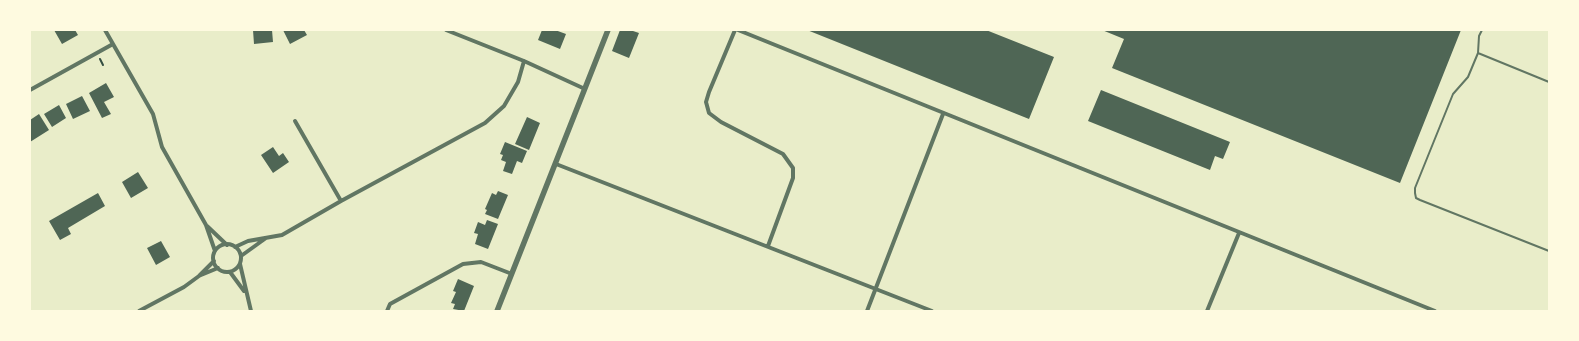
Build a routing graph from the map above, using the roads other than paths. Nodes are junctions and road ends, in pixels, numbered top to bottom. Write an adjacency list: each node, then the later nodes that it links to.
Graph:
1 (106, 30): 7 (street)
2 (446, 30): 9 (street)
3 (608, 30): 11 (street)
4 (735, 30): 21 (street)
5 (738, 30): 13 (street)
6 (1482, 30): 8 (lane)
7 (113, 44): 12 (street); 17 (street)
8 (1478, 53): 10 (lane); 24 (lane)
9 (524, 61): 11 (street); 16 (street)
10 (1549, 82)
11 (585, 89): 15 (street)
12 (30, 90)
13 (944, 114): 18 (street); 32 (street)
14 (295, 122): 16 (street)
15 (556, 164): 21 (street); 30 (street)
16 (341, 201): 19 (street)
17 (206, 225): 20 (street); 23 (street)
18 (1239, 233): 40 (street); 41 (street)
19 (268, 237): 22 (street); 25 (street)
20 (227, 244): 22 (street); 23 (street)
21 (768, 246): 32 (street)
22 (236, 247): 25 (street)
23 (215, 251): 26 (street)
24 (1549, 251)
25 (241, 256): 27 (street)
26 (214, 261): 28 (street); 31 (street)
27 (240, 264): 29 (street); 33 (street)
28 (218, 268): 29 (street); 31 (street)
29 (230, 272): 33 (street)
30 (512, 274): 36 (street); 37 (street)
31 (199, 276): 34 (street)
32 (875, 288): 38 (street); 39 (street)
33 (246, 293): 35 (street)
34 (139, 311)
35 (251, 311)
36 (387, 311)
37 (497, 311)
38 (866, 311)
39 (932, 311)
40 (1207, 311)
41 (1435, 311)

